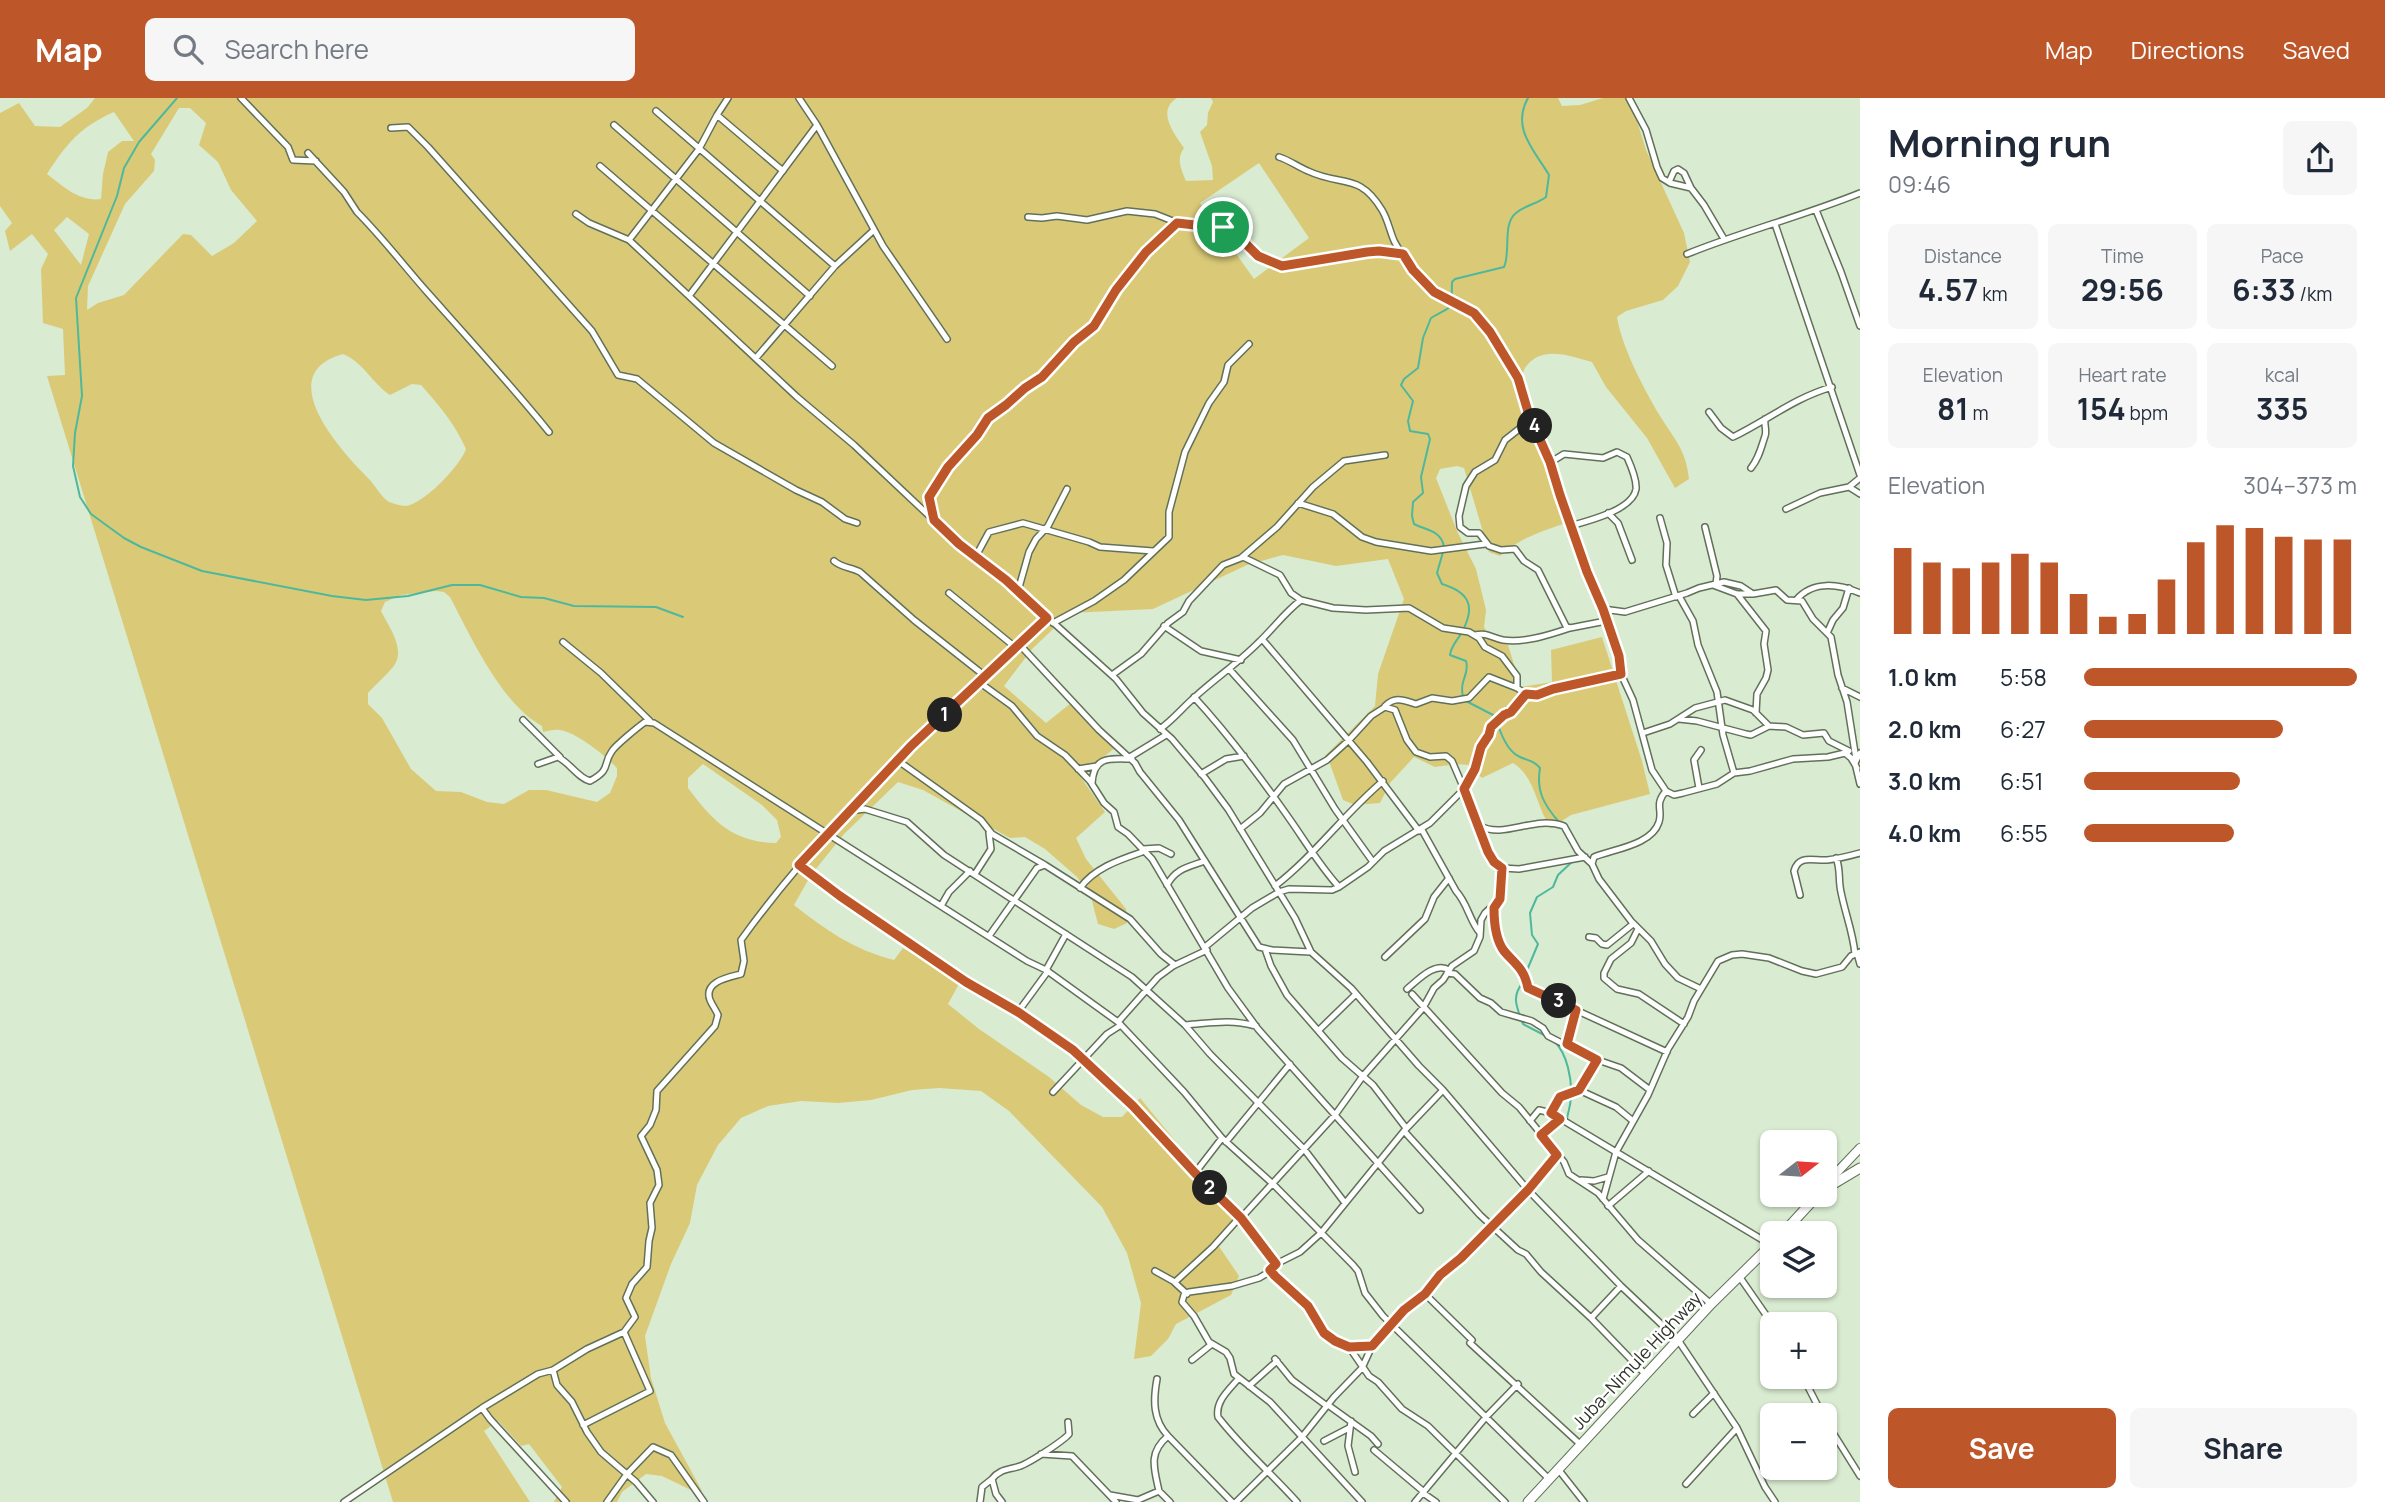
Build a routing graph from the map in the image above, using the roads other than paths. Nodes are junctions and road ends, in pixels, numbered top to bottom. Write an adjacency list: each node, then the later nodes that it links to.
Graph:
1 (241, 98): 13 (street)
2 (728, 98): 6 (street)
3 (799, 98): 8 (street)
4 (1629, 98): 17 (street)
5 (656, 111): 10 (street)
6 (717, 115): 10 (street); 15 (street)
7 (614, 125): 16 (street)
8 (817, 125): 15 (street); 27 (street)
9 (391, 128): 60 (street)
10 (699, 149): 16 (street); 20 (street)
11 (307, 153): 13 (street)
12 (1279, 157): 31 (street)
13 (317, 161): 47 (street)
14 (600, 166): 22 (street)
15 (783, 171): 20 (street)
16 (676, 179): 22 (street); 28 (street)
17 (1669, 182): 18 (street); 18 (street)
18 (1691, 188): 29 (street)
19 (1860, 193): 21 (street)
20 (761, 202): 28 (street); 34 (street)
21 (1816, 210): 26 (street); 38 (street)
22 (652, 211): 30 (street); 33 (street)
23 (576, 214): 30 (street)
24 (1028, 217): 25 (street)
25 (1177, 223): 31 (street); 59 (street)
26 (1774, 224): 29 (street); 43 (street)
27 (874, 230): 34 (street); 39 (street)
28 (738, 233): 33 (street); 36 (street)
29 (1724, 239): 32 (street)
30 (629, 240): 35 (street)
31 (1403, 254): 45 (street)
32 (1687, 254)
33 (714, 264): 35 (street); 37 (street)
34 (835, 266): 36 (street)
35 (689, 296): 41 (street)
36 (810, 296): 37 (street)
37 (785, 326): 41 (street); 42 (street)
38 (1860, 326)
39 (947, 339)
40 (1249, 344): 65 (street)
41 (757, 358): 59 (street)
42 (832, 366)
43 (1832, 387): 46 (street); 51 (street)
44 (1709, 412): 46 (street)
45 (1529, 415): 49 (street); 64 (street)
46 (1765, 419): 50 (street)
47 (549, 432)
48 (1385, 454): 55 (street)
49 (1550, 462): 57 (street); 61 (street)
50 (1751, 468)
51 (1860, 475): 52 (street)
52 (1849, 487): 54 (street); 56 (street)
53 (1067, 489): 63 (street)
54 (1860, 494)
55 (1298, 503): 64 (street); 67 (street)
56 (1786, 509)
57 (1608, 513): 61 (street); 68 (street)
58 (1660, 518): 77 (street)
59 (934, 520): 66 (street)
60 (857, 523)
61 (1570, 526): 80 (street)
62 (1705, 527): 70 (street)
63 (1044, 530): 65 (street); 66 (street); 72 (street)
64 (1485, 544): 85 (street)
65 (1153, 551): 83 (street)
66 (976, 556): 72 (street)
67 (1242, 556): 78 (street); 84 (street)
68 (1632, 560)
69 (834, 561): 97 (street)
70 (1714, 584): 75 (street); 76 (street); 77 (street)
71 (1849, 588): 74 (street); 79 (street); 86 (street)
72 (1018, 591): 81 (street)
73 (949, 593): 91 (street)
74 (1860, 593)
75 (1737, 594): 76 (street); 106 (street)
76 (1753, 594): 79 (street)
77 (1677, 597): 80 (street); 104 (street)
78 (1301, 600): 87 (street); 88 (street)
79 (1796, 600): 86 (street)
80 (1603, 609): 82 (street)
81 (1047, 618): 83 (street); 91 (street)
82 (1606, 621): 85 (street); 95 (street)
83 (1053, 623): 96 (street)
84 (1164, 626): 93 (street); 96 (street)
85 (1570, 628): 89 (street)
86 (1828, 632): 100 (street)
87 (1474, 635): 89 (street); 92 (street)
88 (1262, 639): 93 (street); 115 (street)
89 (1501, 640): 92 (street)
90 (563, 642): 109 (street)
91 (1017, 645): 97 (street); 119 (street)
92 (1484, 646): 99 (street)
93 (1241, 660): 94 (street)
94 (1230, 670): 102 (street); 126 (street)
95 (1621, 674): 101 (street); 113 (street)
96 (1112, 675): 111 (street)
97 (985, 676): 98 (street)
98 (979, 682): 121 (street); 125 (street)
99 (1517, 688): 101 (street); 105 (street)
100 (1842, 688): 103 (street); 117 (street)
101 (1526, 694): 132 (street)
102 (1194, 697): 111 (street); 118 (street)
103 (1860, 698)
104 (1718, 701): 106 (street); 107 (street); 112 (street)
105 (1385, 706): 115 (street); 132 (street)
106 (1756, 713): 110 (street)
107 (1679, 719): 112 (street); 113 (street)
108 (523, 720): 120 (street)
109 (650, 721): 120 (street); 142 (street)
110 (1769, 726): 112 (street); 117 (street)
111 (1160, 729): 114 (street)
112 (1722, 729): 127 (street)
113 (1643, 733): 134 (street)
114 (1166, 735): 119 (street); 128 (street)
115 (1349, 740): 126 (street); 129 (street)
116 (1701, 750): 133 (street)
117 (1854, 752): 124 (street); 124 (street); 127 (street)
118 (1244, 756): 128 (street); 135 (street)
119 (1131, 758): 123 (street); 149 (street)
120 (562, 759): 122 (street)
121 (897, 760): 136 (street); 141 (street)
122 (538, 764)
123 (1097, 766): 125 (street); 130 (street)
124 (1857, 768): 131 (street)
125 (1078, 769): 130 (street)
126 (1311, 770): 135 (street); 137 (street)
127 (1734, 773): 133 (street)
128 (1201, 774): 139 (street)
129 (1383, 781): 137 (street); 140 (street)
130 (1092, 783): 143 (street)
131 (1860, 784)
132 (1464, 789): 138 (street); 140 (street)
133 (1699, 789): 134 (street)
134 (1666, 791): 151 (street)
135 (1273, 796): 139 (street); 146 (street)
136 (849, 811): 142 (street); 155 (street)
137 (1343, 820): 146 (street); 150 (street)
138 (1480, 826): 147 (street); 154 (street)
139 (1240, 829): 160 (street)
140 (1420, 830): 150 (street); 156 (street)
141 (988, 831): 153 (street); 155 (street)
142 (827, 835): 152 (street); 163 (street)
143 (1144, 850): 145 (street); 157 (street); 159 (street)
144 (1860, 853): 148 (street)
145 (1171, 854)
146 (1311, 854): 158 (street); 160 (street)
147 (1585, 857): 151 (street); 154 (street)
148 (1836, 858): 161 (street); 174 (street)
149 (1205, 861): 157 (street); 165 (street)
150 (1373, 862): 158 (street)
151 (1592, 864): 166 (street)
152 (799, 865): 185 (street); 246 (street)
153 (1045, 865): 159 (street); 162 (street)
154 (1502, 868): 164 (street)
155 (972, 873): 162 (street); 163 (street)
156 (1449, 878): 167 (street); 175 (street)
157 (1167, 885): 171 (street)
158 (1339, 887): 160 (street)
159 (1080, 888): 177 (street)
160 (1277, 889): 165 (street); 173 (street)
161 (1800, 895)
162 (1016, 900): 168 (street); 169 (street)
163 (941, 906): 169 (street)
164 (1494, 908): 167 (street); 184 (street)
165 (1241, 918): 171 (street); 172 (street)
166 (1635, 926): 170 (street); 181 (street); 187 (street)
167 (1480, 933): 179 (street)
168 (1066, 934): 178 (street); 180 (street)
169 (989, 936): 178 (street)
170 (1589, 937)
171 (1206, 948): 177 (street); 189 (street)
172 (1265, 949): 173 (street); 190 (street)
173 (1311, 952): 182 (street)
174 (1858, 953): 176 (street); 181 (street)
175 (1385, 957)
176 (1860, 964)
177 (1175, 965): 180 (street)
178 (1047, 971): 185 (street); 186 (street)
179 (1448, 971): 183 (street); 183 (street); 192 (street)
180 (1146, 988): 186 (street); 188 (street)
181 (1701, 989): 187 (street)
182 (1356, 994): 190 (street); 191 (street)
183 (1423, 1008): 191 (street); 206 (street)
184 (1576, 1010): 192 (street); 193 (street)
185 (1018, 1012): 194 (street)
186 (1120, 1023): 194 (street); 210 (street)
187 (1684, 1024): 193 (street)
188 (1185, 1025): 189 (street); 202 (street)
189 (1256, 1026): 196 (street)
190 (1319, 1030): 197 (street)
191 (1394, 1039): 197 (street); 198 (street)
192 (1567, 1044): 195 (street)
193 (1667, 1052): 200 (street)
194 (1084, 1060): 201 (street); 218 (street)
195 (1597, 1060): 199 (street); 200 (street)
196 (1290, 1064): 202 (street); 204 (street)
197 (1363, 1076): 204 (street); 208 (street)
198 (1443, 1090): 208 (street); 224 (street)
199 (1579, 1090): 203 (street); 207 (street)
200 (1650, 1090): 207 (street)
201 (1053, 1091)
202 (1256, 1102): 210 (street); 212 (street)
203 (1551, 1113): 205 (street); 206 (street)
204 (1335, 1115): 212 (street); 215 (street)
205 (1560, 1119): 209 (street); 213 (street)
206 (1530, 1121): 209 (street)
207 (1633, 1121): 213 (street)
208 (1405, 1129): 215 (street); 230 (street)
209 (1541, 1135): 214 (street)
210 (1224, 1140): 218 (street); 223 (street)
211 (1860, 1148): 219 (main road)
212 (1304, 1149): 223 (street); 226 (street)
213 (1616, 1152): 217 (street); 220 (street)
214 (1557, 1155): 222 (street); 224 (street)
215 (1378, 1163): 226 (street); 228 (street)
216 (1860, 1168): 221 (main road)
217 (1648, 1171): 227 (street); 232 (street)
218 (1195, 1173): 229 (street)
219 (1838, 1173)
220 (1608, 1177): 222 (street); 225 (street)
221 (1838, 1179)
222 (1578, 1180): 225 (street)
223 (1273, 1184): 229 (street); 231 (street)
224 (1528, 1190): 230 (street); 239 (street)
225 (1604, 1199): 227 (street)
226 (1346, 1203): 231 (street)
227 (1608, 1206): 242 (street)
228 (1420, 1210)
229 (1240, 1217): 234 (street); 238 (street)
230 (1493, 1226): 241 (street); 244 (street)
231 (1321, 1233): 234 (street); 245 (street)
232 (1760, 1237)
233 (1760, 1256): 237 (main road, Juba–Nimule Highway)
234 (1276, 1264): 235 (street)
235 (1270, 1270): 240 (street); 250 (street)
236 (1155, 1271): 238 (street)
237 (1739, 1276): 242 (main road, Juba–Nimule Highway); 243 (street)
238 (1175, 1282): 240 (street)
239 (1621, 1286): 244 (street); 247 (street)
240 (1187, 1294): 248 (street)
241 (1425, 1294): 245 (street); 257 (street)
242 (1711, 1304): 247 (main road, Juba–Nimule Highway)
243 (1764, 1312)
244 (1591, 1318): 254 (street)
245 (1391, 1325): 249 (street); 263 (street)
246 (624, 1332): 253 (street); 266 (street)
247 (1678, 1340): 254 (main road, Juba–Nimule Highway); 259 (street)
248 (1212, 1344): 251 (street); 255 (street)
249 (1372, 1346): 250 (street); 252 (street)
250 (1349, 1347): 252 (street)
251 (1192, 1360)
252 (1362, 1368): 260 (street); 273 (street)
253 (553, 1370): 261 (street); 266 (street)
254 (1646, 1375): 272 (main road, Juba–Nimule Highway)
255 (1239, 1378): 258 (street); 276 (street)
256 (1157, 1379): 268 (street)
257 (1518, 1384): 263 (street); 272 (street)
258 (1249, 1386): 260 (street); 269 (street)
259 (1714, 1393): 262 (street); 267 (street)
260 (1328, 1406): 265 (street); 269 (street)
261 (482, 1408): 286 (street); 287 (street)
262 (1693, 1414)
263 (1486, 1417): 273 (street); 281 (street)
264 (1068, 1422): 274 (street)
265 (1350, 1424): 271 (street); 277 (street); 284 (street)
266 (583, 1425): 278 (street)
267 (1737, 1428): 282 (street); 303 (street)
268 (1168, 1436): 283 (street); 295 (street)
269 (1303, 1437): 276 (street); 297 (street)
270 (1837, 1439): 279 (street)
271 (1324, 1441)
272 (1581, 1445): 275 (main road, Juba–Nimule Highway)
273 (1457, 1452): 284 (street); 300 (street)
274 (1041, 1454): 280 (street); 285 (street)
275 (1558, 1469): 281 (main road, Juba–Nimule Highway); 302 (street)
276 (1266, 1471): 295 (street); 296 (street)
277 (1355, 1472)
278 (627, 1474): 288 (street); 289 (street); 290 (street)
279 (1860, 1476)
280 (992, 1479): 291 (street); 292 (street)
281 (1549, 1479): 301 (main road, Juba–Nimule Highway)
282 (1686, 1483)
283 (1159, 1491): 285 (street); 294 (street)
284 (1424, 1493): 298 (street); 299 (street)
285 (1111, 1495): 293 (street)
286 (344, 1502)
287 (566, 1502)
288 (607, 1502)
289 (653, 1502)
290 (704, 1502)
291 (980, 1502)
292 (1002, 1502)
293 (1116, 1502)
294 (1170, 1502)
295 (1234, 1502)
296 (1297, 1502)
297 (1362, 1502)
298 (1415, 1502)
299 (1436, 1502)
300 (1505, 1502)
301 (1528, 1502)
302 (1584, 1502)
303 (1775, 1502)

